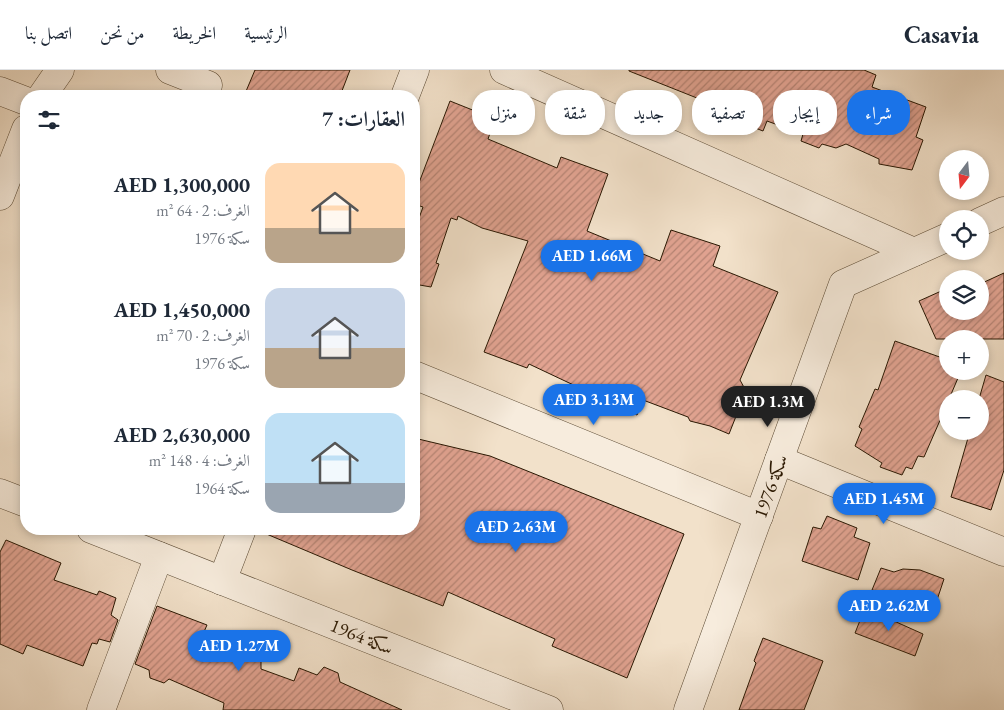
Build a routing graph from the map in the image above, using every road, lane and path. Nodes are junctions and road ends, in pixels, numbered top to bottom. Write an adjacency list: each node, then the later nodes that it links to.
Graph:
1 (60, 70): 6 (street)
2 (170, 70): 5 (street)
3 (415, 70): 7 (street)
4 (504, 70): 15 (street)
5 (208, 85)
6 (46, 90)
7 (407, 90)
8 (0, 91): 9 (street)
9 (20, 99)
10 (20, 144): 11 (street)
11 (0, 196)
12 (1004, 210): 13 (street)
13 (989, 218)
14 (939, 240): 15 (street, سكة 1976)
15 (914, 252): 17 (street, سكة 1976)
16 (420, 377): 20 (street)
17 (779, 460): 20 (street, سكة 1976); 23 (street)
18 (0, 493): 19 (street)
19 (20, 501)
20 (759, 516): 28 (street, سكة 1976)
21 (106, 535): 24 (street, سكة 1964)
22 (240, 535): 25 (street)
23 (1004, 552)
24 (159, 556): 25 (street, سكة 1964); 26 (street)
25 (222, 581): 27 (street, سكة 1964)
26 (101, 710)
27 (549, 710)
28 (688, 710)

